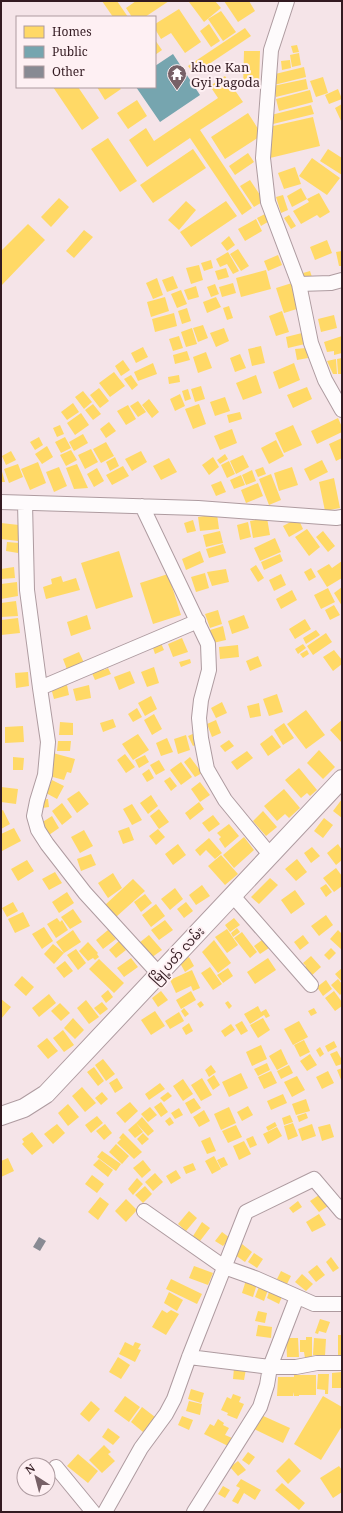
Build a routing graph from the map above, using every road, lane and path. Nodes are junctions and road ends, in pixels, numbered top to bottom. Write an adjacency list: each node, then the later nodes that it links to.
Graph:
1 (287, 1): 3 (street)
2 (342, 280): 3 (street)
3 (299, 284): 4 (street)
4 (342, 410)
5 (1, 502): 6 (street)
6 (25, 503): 7 (street); 10 (street)
7 (142, 506): 8 (street); 9 (street)
8 (342, 517)
9 (198, 621): 10 (street); 12 (street)
10 (40, 688): 14 (street)
11 (342, 779): 12 (street, မြို့ပတ် လမ်း)
12 (271, 856): 13 (street, မြို့ပတ် လမ်း)
13 (233, 896): 14 (street, မြို့ပတ် လမ်း); 15 (street)
14 (159, 974): 16 (street, မြို့ပတ် လမ်း)
15 (310, 985)
16 (1, 1116)
17 (144, 1210): 19 (street)
18 (342, 1212): 19 (street)
19 (224, 1267): 20 (street); 22 (street)
20 (297, 1297): 21 (street); 24 (street)
21 (342, 1304)
22 (189, 1357): 24 (street); 27 (street)
23 (342, 1363): 24 (street)
24 (270, 1367): 28 (street)
25 (56, 1467): 26 (street)
26 (92, 1512)
27 (104, 1512)
28 (194, 1512)

